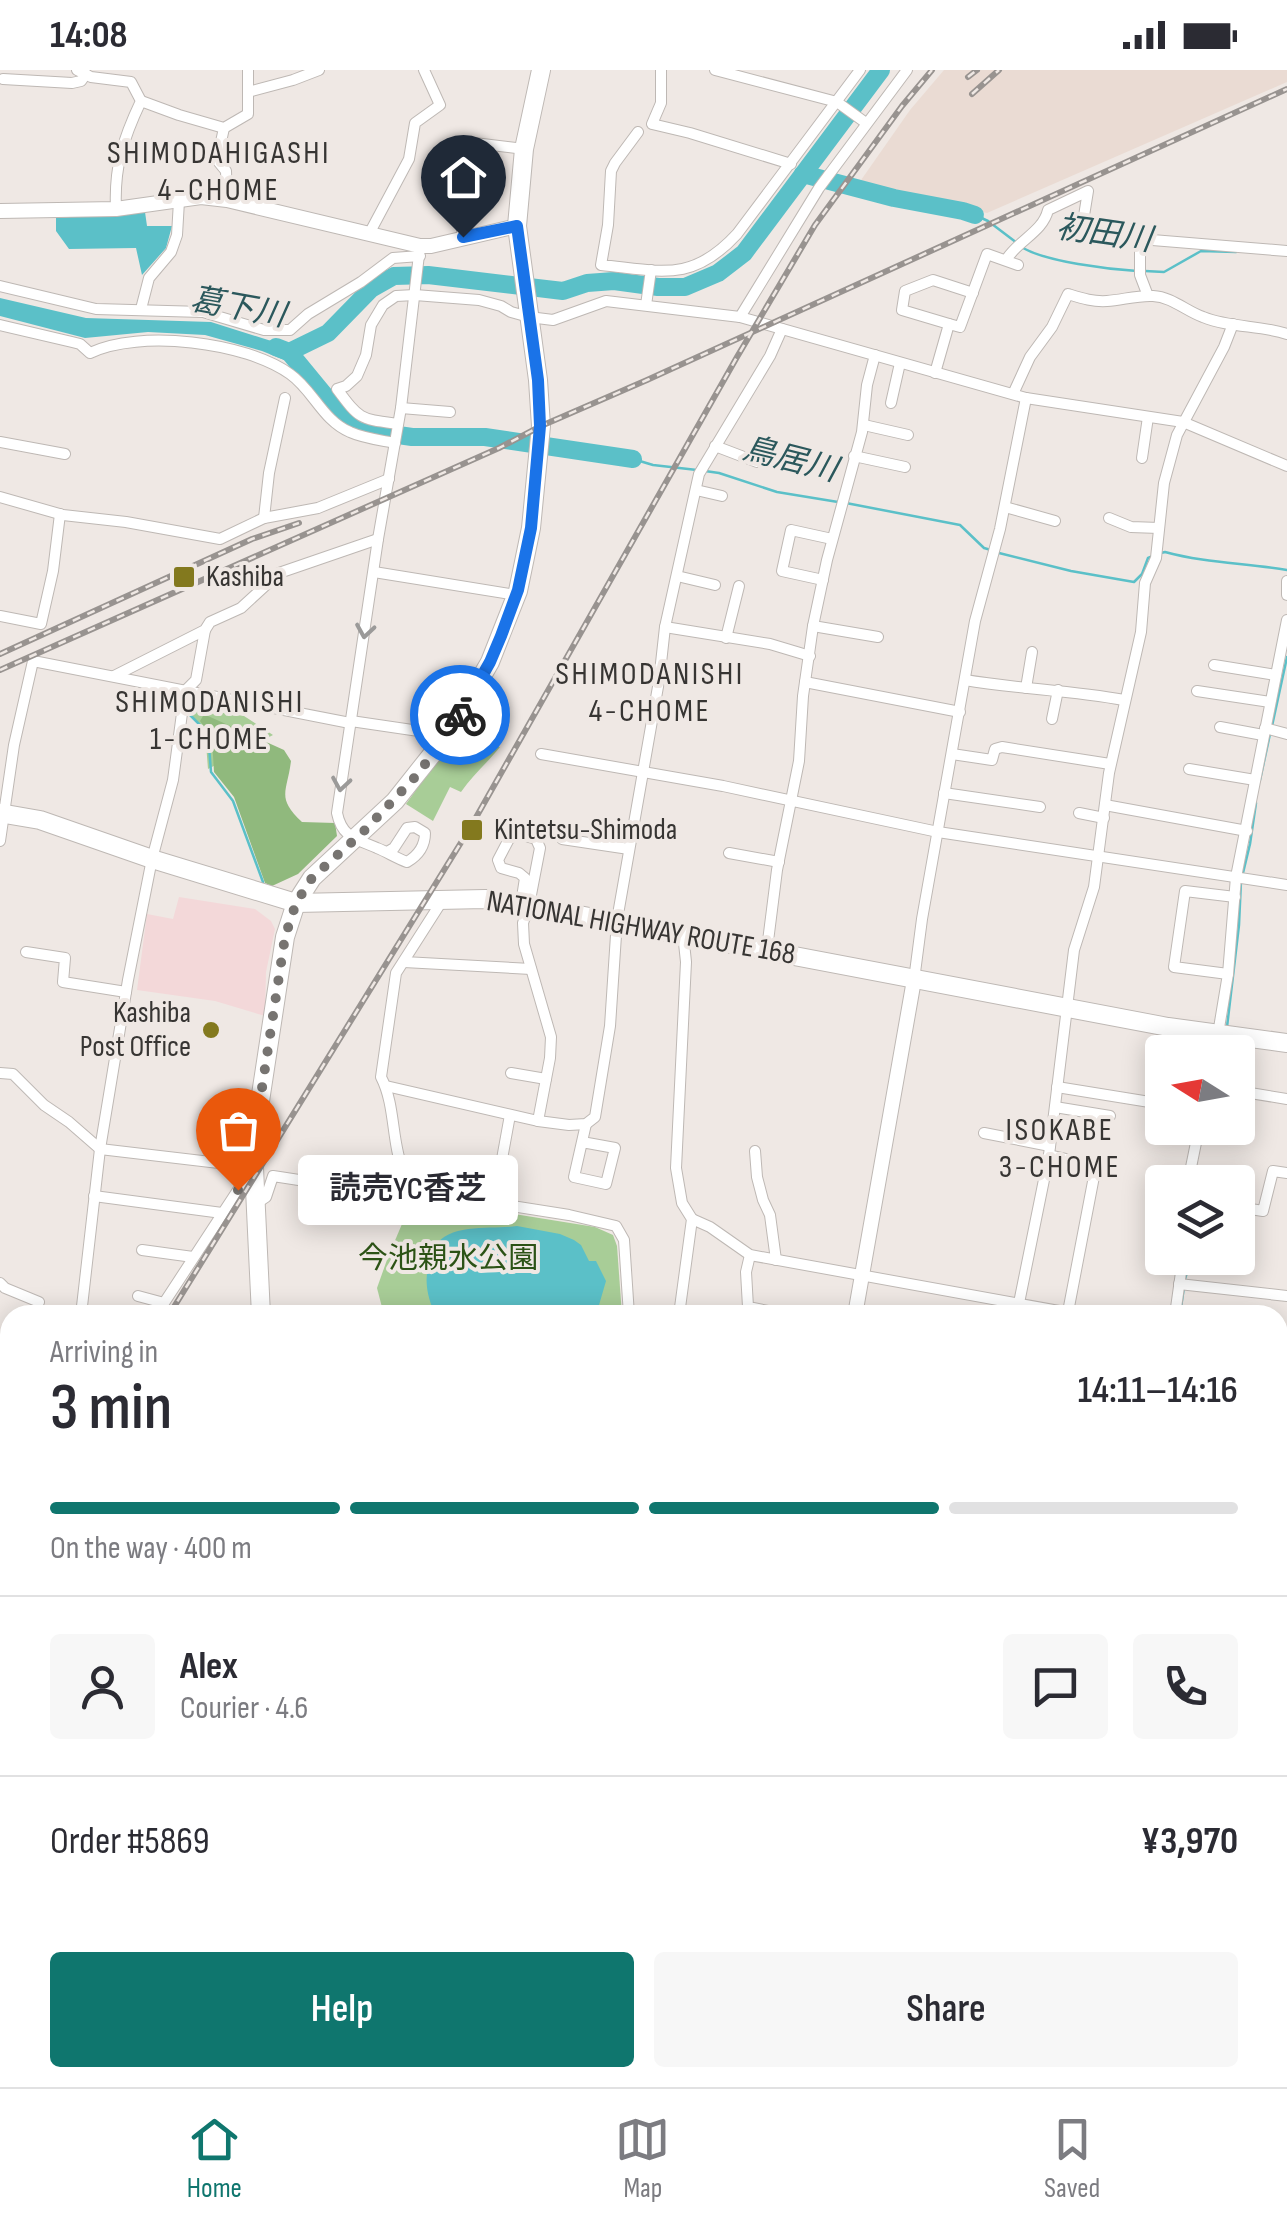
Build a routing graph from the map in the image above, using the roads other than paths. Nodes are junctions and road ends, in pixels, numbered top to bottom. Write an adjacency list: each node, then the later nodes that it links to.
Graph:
1 (248, 70): 12 (street)
2 (319, 70): 12 (street)
3 (424, 70): 26 (street)
4 (540, 70): 18 (highway)
5 (661, 70): 19 (street)
6 (715, 70): 14 (street)
7 (860, 70): 14 (street)
8 (906, 70): 15 (street)
9 (82, 72): 10 (street); 13 (street)
10 (49, 76): 11 (street)
11 (3, 79)
12 (248, 92): 16 (street)
13 (141, 101): 16 (street); 22 (street)
14 (837, 102): 15 (street); 19 (street)
15 (863, 121): 40 (street)
16 (224, 128): 20 (street)
17 (638, 132): 32 (street)
18 (524, 149): 25 (highway); 27 (street)
19 (790, 164): 32 (street)
20 (227, 200): 21 (main road); 26 (main road)
21 (179, 201): 22 (main road); 38 (street)
22 (116, 209): 23 (main road)
23 (0, 211)
24 (1083, 222): 30 (street)
25 (517, 226): 27 (main road); 39 (highway)
26 (369, 234): 28 (main road)
27 (463, 237): 28 (main road)
28 (420, 251): 35 (street); 38 (street)
29 (1287, 251): 36 (street)
30 (1006, 260): 31 (street); 34 (street)
31 (1018, 264)
32 (651, 270): 37 (street)
33 (0, 286): 38 (street)
34 (972, 293): 41 (street); 41 (street)
35 (415, 295): 39 (street); 53 (street); 57 (street)
36 (1148, 296): 42 (street); 49 (street)
37 (646, 306): 39 (street); 40 (street)
38 (141, 309)
39 (528, 314): 87 (highway)
40 (740, 317): 44 (street)
41 (949, 324): 48 (street)
42 (1233, 324): 45 (street); 56 (street)
43 (0, 325): 61 (street)
44 (782, 329): 46 (street); 62 (street)
45 (1287, 334)
46 (875, 356): 47 (street); 58 (street)
47 (900, 363): 48 (street); 52 (street)
48 (935, 373): 49 (street)
49 (1013, 394): 51 (street)
50 (285, 398): 75 (street)
51 (1026, 398): 55 (street); 73 (street)
52 (891, 403)
53 (401, 408): 54 (street); 57 (street)
54 (450, 412)
55 (1148, 417): 56 (street); 65 (street)
56 (1183, 422): 67 (street); 78 (street)
57 (398, 424): 61 (street)
58 (864, 426): 59 (street); 64 (street)
59 (908, 435)
60 (0, 442): 63 (street)
61 (395, 443): 69 (street)
62 (715, 446): 66 (street); 70 (street)
63 (66, 454)
64 (854, 456): 68 (street); 80 (street)
65 (1142, 458)
66 (758, 462)
67 (1287, 466)
68 (905, 468)
69 (389, 479): 75 (street); 79 (street)
70 (696, 490): 71 (street); 82 (street)
71 (722, 496)
72 (0, 498): 74 (street)
73 (1005, 506): 77 (street); 101 (street)
74 (60, 514): 75 (street); 89 (street)
75 (264, 518)
76 (1109, 518): 78 (street)
77 (1055, 521)
78 (1159, 528): 107 (street)
79 (378, 539): 81 (street); 93 (street)
80 (832, 539): 83 (street); 83 (street)
81 (374, 572): 87 (street); 111 (street, one-way to 111)
82 (677, 576): 85 (street); 92 (street)
83 (823, 580): 91 (street)
84 (1286, 582): 88 (street)
85 (716, 584)
86 (739, 586): 95 (street)
87 (516, 595): 114 (highway)
88 (1287, 595)
89 (0, 616)
90 (1287, 620): 99 (street)
91 (814, 626): 94 (street); 97 (street)
92 (665, 628): 95 (street); 119 (street)
93 (205, 630): 100 (street); 106 (street)
94 (878, 637)
95 (726, 638): 97 (street)
96 (1032, 652): 103 (street)
97 (810, 656): 102 (street)
98 (1214, 665): 99 (street)
99 (1276, 675): 108 (street)
100 (113, 676): 106 (street); 125 (street)
101 (965, 680): 103 (street); 109 (street)
102 (805, 682): 109 (street); 122 (street)
103 (1026, 688): 104 (street)
104 (1058, 690): 107 (street); 110 (street)
105 (1197, 691): 108 (street)
106 (185, 692): 111 (street); 136 (street)
107 (1124, 700): 117 (street)
108 (1270, 702): 113 (street)
109 (960, 712): 116 (street)
110 (1052, 719)
111 (351, 722): 114 (street); 130 (street, one-way to 130)
112 (1220, 727): 113 (street)
113 (1272, 732): 120 (street)
114 (447, 735): 130 (highway)
115 (541, 754): 119 (street)
116 (952, 754): 117 (street); 121 (street)
117 (1110, 764): 124 (street)
118 (1189, 769): 120 (street)
119 (643, 772): 122 (street); 132 (street)
120 (1255, 780): 127 (street)
121 (944, 793): 123 (street); 128 (street)
122 (791, 802): 128 (street); 138 (street)
123 (1040, 807)
124 (1104, 812): 126 (street); 127 (street); 135 (street)
125 (2, 813): 131 (street); 136 (highway, NATIONAL HIGHWAY ROUTE 168)
126 (1079, 814)
127 (1247, 831): 139 (street)
128 (938, 832): 135 (street); 153 (street)
129 (562, 839): 132 (street)
130 (354, 840): 133 (street); 137 (highway)
131 (0, 841)
132 (629, 849): 146 (street)
133 (388, 852)
134 (729, 853): 138 (street)
135 (1099, 856): 139 (street); 155 (street)
136 (152, 859): 144 (highway, NATIONAL HIGHWAY ROUTE 168); 154 (street)
137 (334, 859): 143 (highway); 144 (highway)
138 (779, 862): 148 (street)
139 (1240, 878): 140 (street); 141 (street)
140 (1287, 885)
141 (1236, 897): 152 (street); 152 (street)
142 (442, 900): 143 (highway, NATIONAL HIGHWAY ROUTE 168); 145 (highway, NATIONAL HIGHWAY ROUTE 168); 150 (street)
143 (353, 901): 144 (highway, NATIONAL HIGHWAY ROUTE 168)
144 (296, 903): 178 (highway)
145 (525, 904): 145 (street); 146 (highway, NATIONAL HIGHWAY ROUTE 168); 151 (street)
146 (617, 920): 147 (highway, NATIONAL HIGHWAY ROUTE 168); 172 (street)
147 (688, 934): 148 (highway, NATIONAL HIGHWAY ROUTE 168); 186 (street)
148 (767, 950): 153 (highway, NATIONAL HIGHWAY ROUTE 168)
149 (26, 952): 154 (street)
150 (404, 962): 151 (street); 163 (street)
151 (531, 969): 162 (street)
152 (1228, 974): 157 (street)
153 (914, 980): 155 (highway, NATIONAL HIGHWAY ROUTE 168); 192 (main road)
154 (126, 992): 175 (street)
155 (1066, 1008): 156 (highway, NATIONAL HIGHWAY ROUTE 168); 164 (street)
156 (1193, 1035)
157 (1222, 1035)
158 (1255, 1043): 159 (highway, NATIONAL HIGHWAY ROUTE 168)
159 (1287, 1044)
160 (0, 1073): 175 (street)
161 (511, 1073): 162 (street)
162 (546, 1079): 171 (street)
163 (386, 1086): 169 (street); 181 (street)
164 (1057, 1087): 167 (street); 168 (street)
165 (1255, 1094): 166 (street)
166 (1287, 1099)
167 (1145, 1101)
168 (1055, 1107): 170 (street); 176 (street)
169 (510, 1115): 171 (street); 179 (street)
170 (1110, 1116)
171 (538, 1120): 172 (street)
172 (586, 1124): 174 (street)
173 (984, 1133): 176 (street)
174 (582, 1142): 174 (street)
175 (100, 1149): 178 (street); 182 (street)
176 (1050, 1150): 199 (street); 208 (street)
177 (755, 1151): 190 (street)
178 (253, 1167): 183 (highway); 185 (street)
179 (500, 1170)
180 (1287, 1174): 184 (street)
181 (417, 1194): 183 (street); 202 (street)
182 (94, 1196): 185 (street); 200 (street)
183 (255, 1204): 201 (highway)
184 (1255, 1210)
185 (222, 1213): 189 (street)
186 (692, 1220): 188 (street); 203 (street)
187 (142, 1250): 189 (street)
188 (750, 1255): 190 (street); 204 (street)
189 (194, 1258): 195 (street)
190 (776, 1260): 192 (street)
191 (1180, 1275): 194 (street)
192 (862, 1276): 197 (street); 205 (main road)
193 (0, 1283): 198 (street)
194 (1179, 1284): 196 (street); 209 (street)
195 (138, 1296)
196 (1287, 1296)
197 (997, 1301): 199 (street); 206 (street)
198 (39, 1302)
199 (1019, 1303): 207 (street)
200 (82, 1305)
201 (260, 1305)
202 (628, 1305)
203 (680, 1305)
204 (748, 1305)
205 (857, 1305)
206 (996, 1305)
207 (1030, 1305)
208 (1069, 1305)
209 (1176, 1305)

